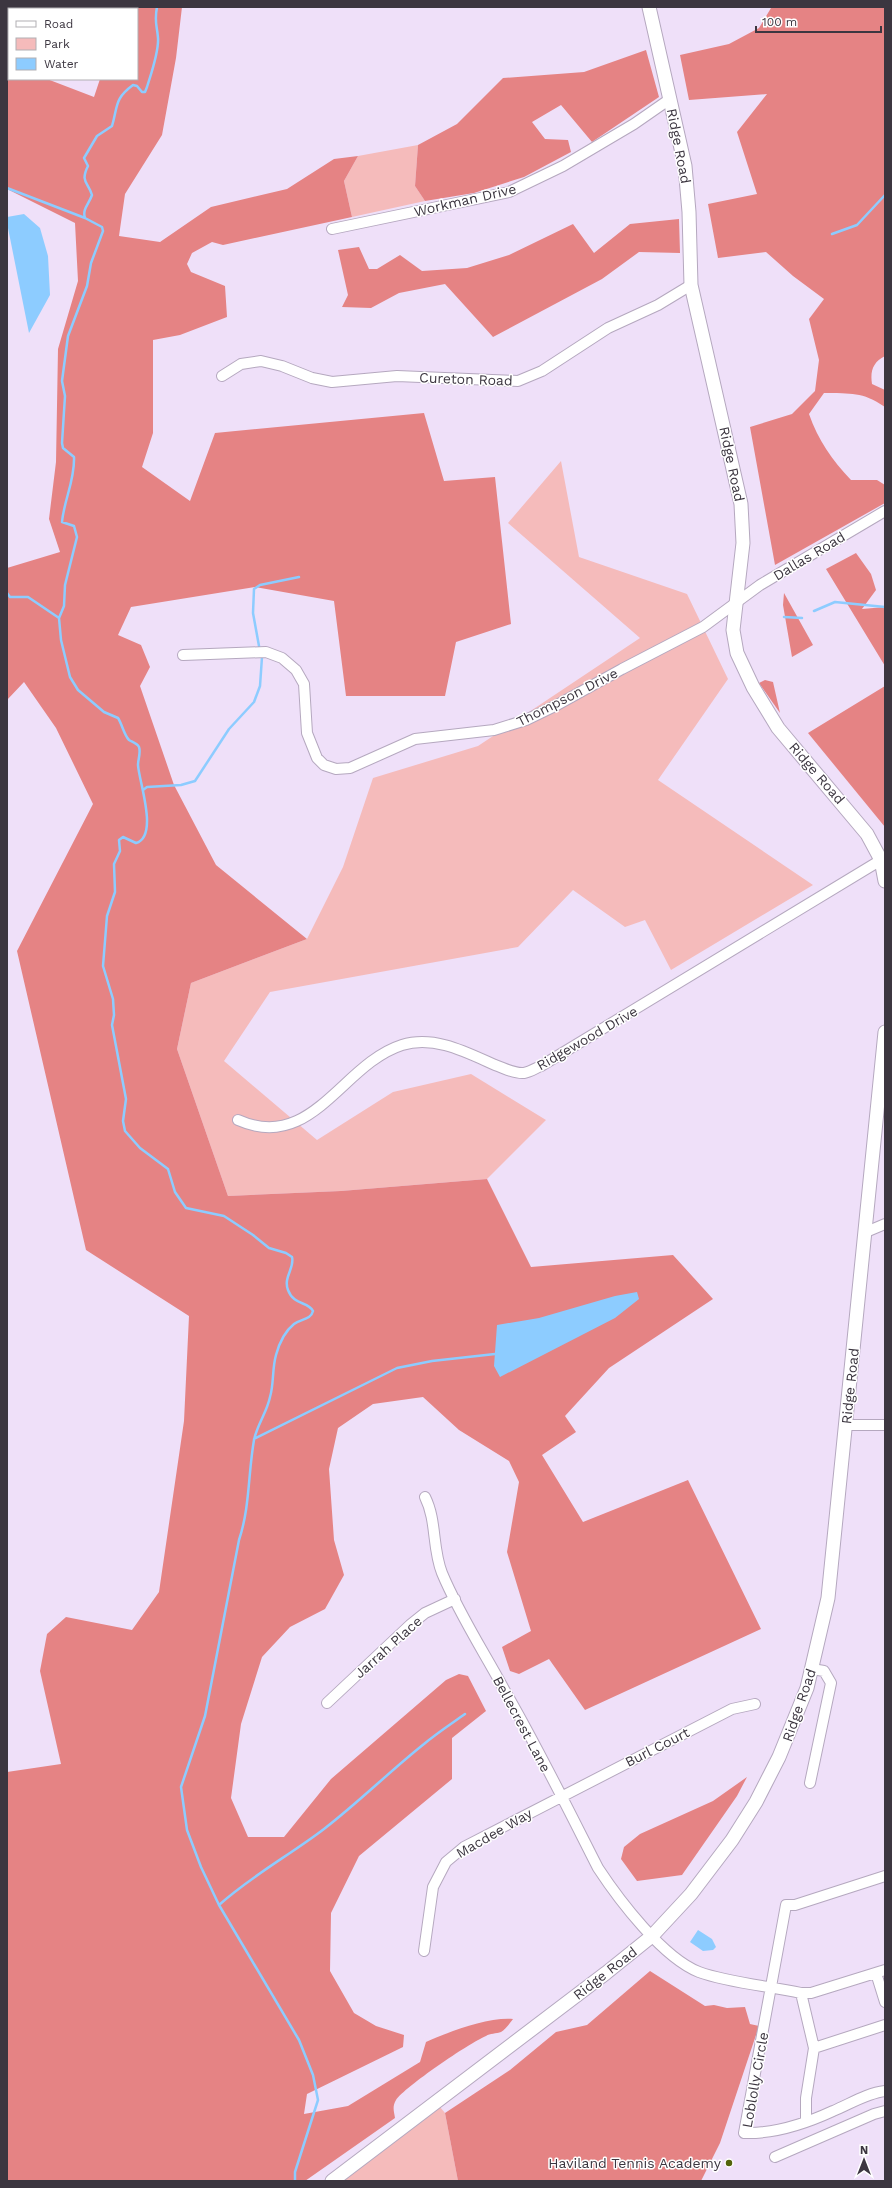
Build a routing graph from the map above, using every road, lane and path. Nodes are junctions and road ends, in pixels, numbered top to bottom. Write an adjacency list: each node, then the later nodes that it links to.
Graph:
1 (649, 7): 2 (street, Ridge Road)
2 (670, 99): 3 (street, Workman Drive); 4 (street, Ridge Road)
3 (332, 229)
4 (691, 284): 5 (street, Cureton Road); 7 (street, Ridge Road)
5 (222, 376)
6 (885, 511): 7 (street, Dallas Road)
7 (735, 603): 8 (street, Thompson Drive); 9 (street, Ridge Road)
8 (183, 655)
9 (881, 860): 10 (street, Ridge Road); 12 (street, Ridgewood Drive)
10 (885, 881)
11 (885, 1032): 14 (street, Ridge Road)
12 (238, 1120)
13 (885, 1224): 14 (street)
14 (866, 1232): 16 (street, Ridge Road)
15 (885, 1425): 16 (street)
16 (845, 1426): 19 (street, Ridge Road)
17 (425, 1497): 18 (street, Bellecrest Lane)
18 (455, 1599): 20 (street, Jarrah Place); 23 (street, Bellecrest Lane)
19 (812, 1669): 22 (street); 25 (street, Ridge Road)
20 (326, 1703)
21 (755, 1704): 23 (street, Burl Court)
22 (810, 1783)
23 (561, 1797): 25 (street, Bellecrest Lane); 26 (street, Macdee Way)
24 (885, 1876): 28 (street, Loblolly Circle)
25 (652, 1936): 28 (street, Bellecrest Lane); 37 (street, Ridge Road)
26 (424, 1951)
27 (880, 1971): 29 (street); 30 (street)
28 (771, 1986): 29 (street, Bellecrest Lane); 35 (street, Loblolly Circle)
29 (801, 1993): 32 (street)
30 (885, 2002)
31 (885, 2025): 32 (street)
32 (814, 2048): 35 (street)
33 (885, 2092): 35 (street, Loblolly Circle)
34 (885, 2111): 36 (street)
35 (806, 2121)
36 (775, 2158)
37 (332, 2181)

